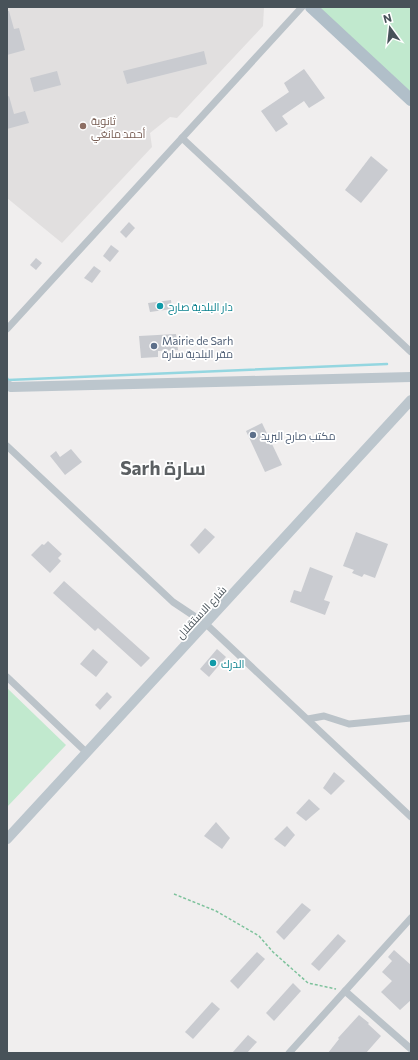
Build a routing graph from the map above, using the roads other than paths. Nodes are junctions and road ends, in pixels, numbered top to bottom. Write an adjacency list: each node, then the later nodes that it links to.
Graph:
1 (302, 7): 4 (street)
2 (312, 7): 3 (main road)
3 (411, 100)
4 (182, 138): 5 (street); 6 (street)
5 (7, 328)
6 (411, 352)
7 (411, 377): 8 (street)
8 (8, 387)
9 (411, 400): 11 (street, شارع الاستقلال)
10 (7, 446): 11 (street)
11 (206, 624): 14 (street); 15 (street, شارع الاستقلال)
12 (7, 677): 15 (street)
13 (411, 718): 14 (street)
14 (308, 720): 16 (street)
15 (86, 752): 17 (street, شارع الاستقلال)
16 (411, 817)
17 (7, 839)
18 (411, 918): 19 (street)
19 (345, 991): 20 (street); 21 (street)
20 (411, 1049)
21 (289, 1053)

